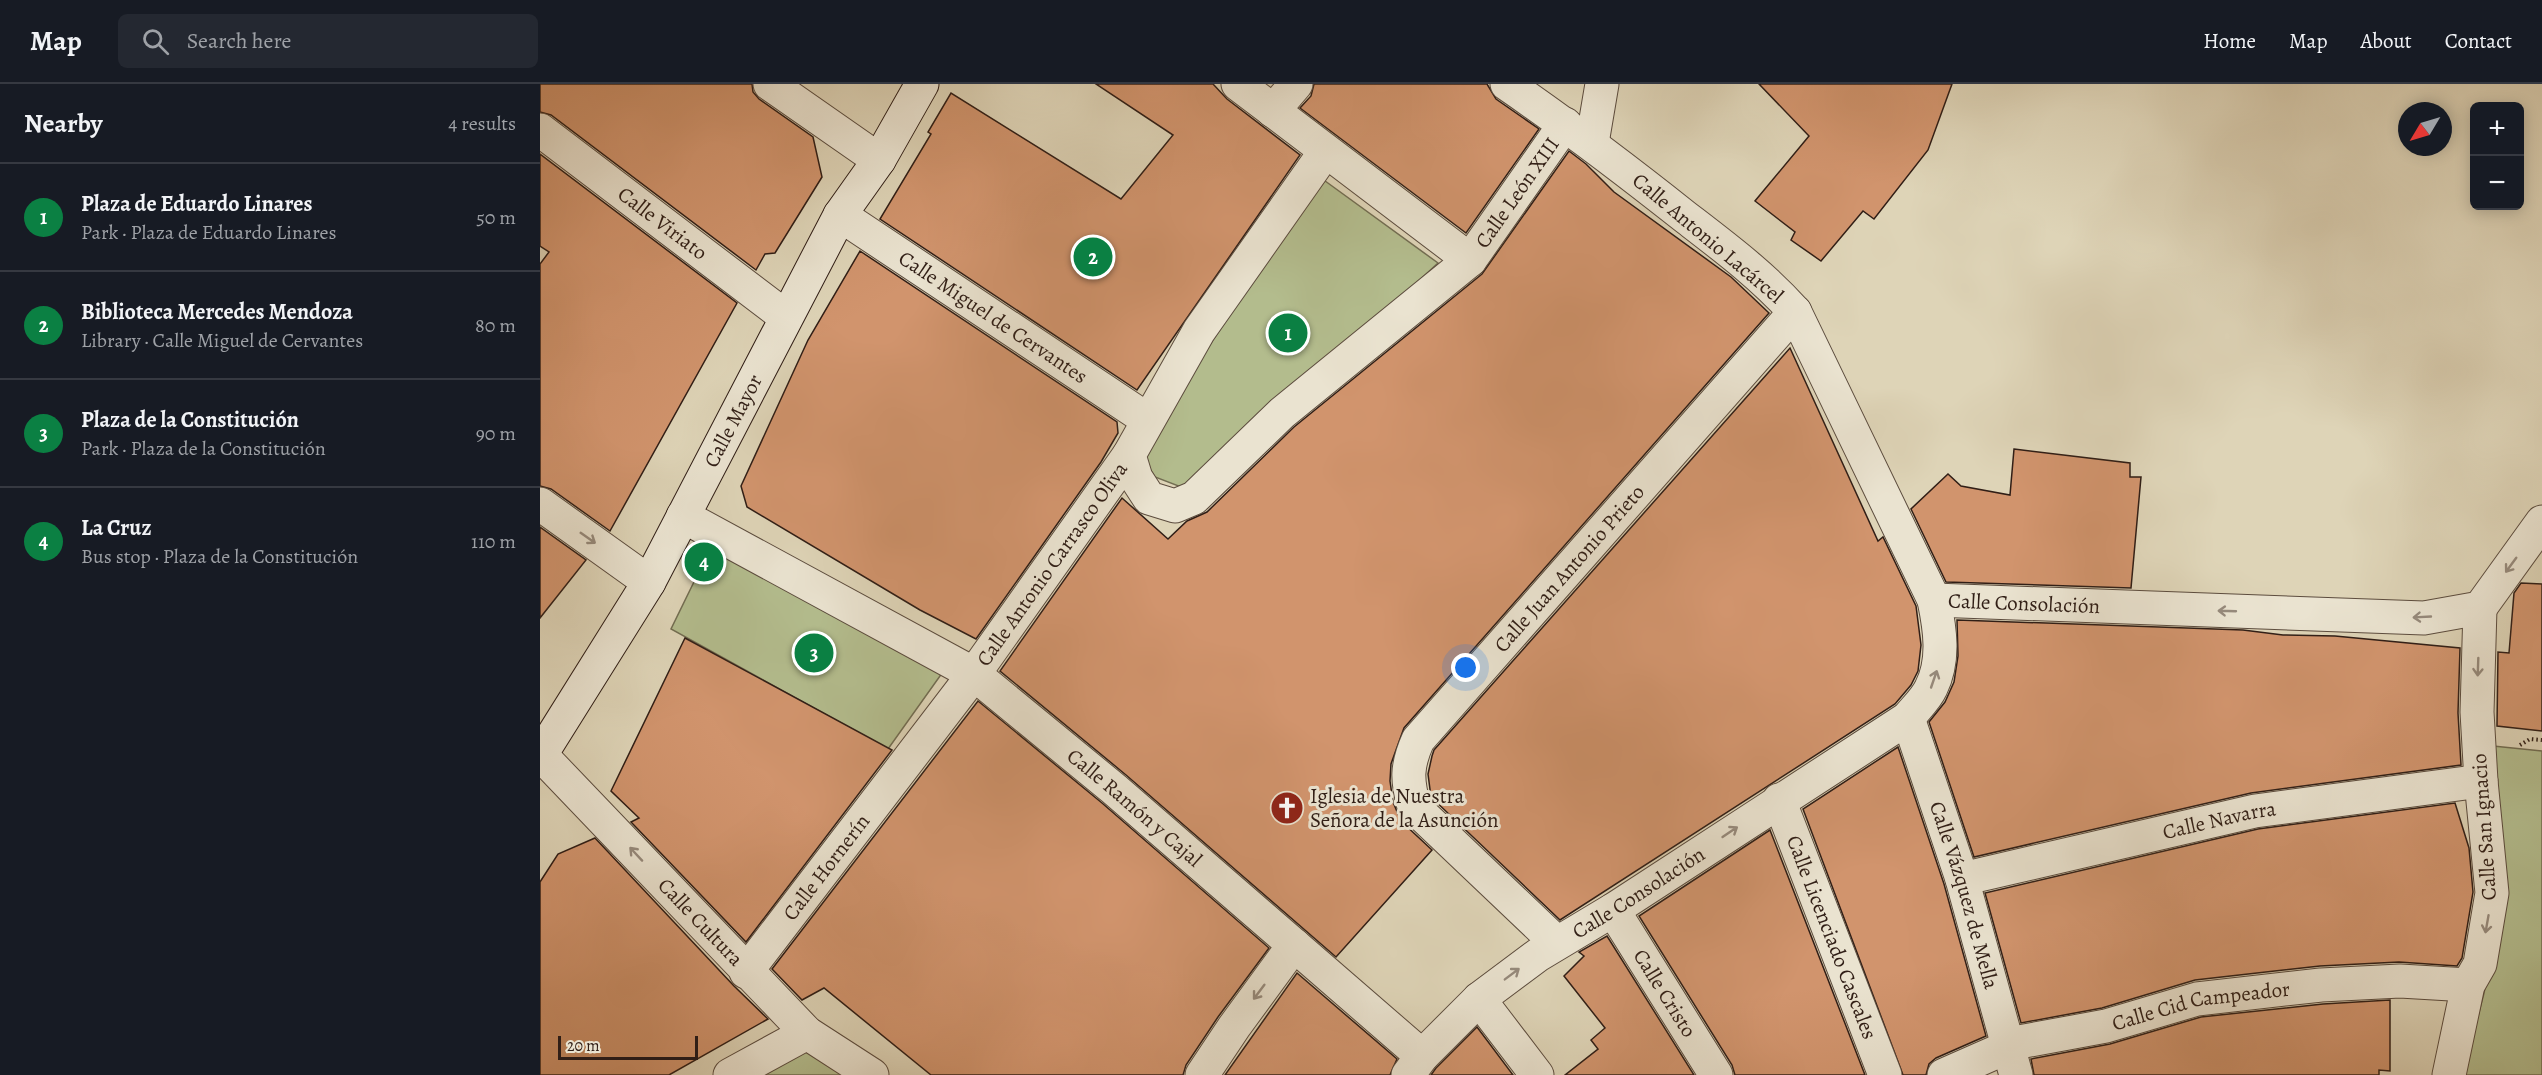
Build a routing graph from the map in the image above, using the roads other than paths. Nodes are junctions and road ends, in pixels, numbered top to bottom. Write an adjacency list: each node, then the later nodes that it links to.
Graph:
1 (770, 84): 12 (street)
2 (922, 84): 12 (street, Calle Mayor)
3 (1238, 84): 7 (street)
4 (1296, 84): 7 (street)
5 (1507, 84): 8 (street, Calle Antonio Lacárcel)
6 (1602, 84): 10 (street)
7 (1273, 111): 11 (street)
8 (1565, 124): 10 (street, Calle Antonio Lacárcel); 14 (street, Calle León XIII)
9 (540, 130): 16 (street, Calle Viriato)
10 (1592, 143): 15 (street, Calle Antonio Lacárcel)
11 (1325, 152): 14 (street); 17 (street, Calle Antonio Carrasco Oliva)
12 (879, 160): 13 (street, Calle Mayor)
13 (840, 215): 16 (street, Calle Mayor); 17 (street, Calle Miguel de Cervantes)
14 (1470, 260): 18 (street, Calle León XIII)
15 (1795, 312): 23 (street, Calle Antonio Lacárcel); 33 (street, Calle Juan Antonio Prieto)
16 (786, 317): 20 (street, Calle Mayor)
17 (1148, 420): 18 (street, Calle Antonio Carrasco Oliva)
18 (1129, 455): 25 (street, Calle Antonio Carrasco Oliva)
19 (540, 504): 22 (street, one-way to 22)
20 (683, 516): 22 (street, Calle Mayor); 25 (street, Calle Ramón y Cajal)
21 (2542, 522): 24 (street, one-way to 24)
22 (649, 582): 27 (street, Calle Mayor)
23 (1934, 600): 24 (street, Calle Consolación, one-way to 23); 26 (street, Calle Consolación, one-way to 23)
24 (2480, 608): 29 (street, Calle San Ignacio, one-way to 29)
25 (974, 674): 28 (street, Calle Antonio Carrasco Oliva); 34 (street, Calle Ramón y Cajal)
26 (1908, 718): 30 (street, Calle Consolación); 31 (street, Calle Vázquez de Mella)
27 (541, 756): 35 (street, Calle Cultura, one-way to 27)
28 (907, 762): 35 (street, Calle Hornerín)
29 (2481, 781): 31 (street, Calle Navarra); 36 (street, Calle San Ignacio, one-way to 36)
30 (1779, 800): 32 (street, Calle Consolación, one-way to 30); 46 (street, Calle Licenciado Cascales)
31 (1962, 879): 39 (street, Calle Vázquez de Mella)
32 (1613, 910): 33 (street, Calle Consolación); 45 (street, Calle Cristo)
33 (1557, 943): 37 (street, Calle Consolación, one-way to 33)
34 (1294, 945): 40 (street, Calle Ramón y Cajal); 43 (street, one-way to 43)
35 (746, 972): 38 (street, Calle Cultura)
36 (2468, 985): 39 (street, Calle Cid Campeador); 48 (street, Calle San Ignacio)
37 (1479, 999): 40 (street, Calle Consolación); 44 (street)
38 (807, 1033): 41 (street); 42 (street, Calle Cultura)
39 (2013, 1061): 47 (street, Calle Cid Campeador)
40 (1415, 1065)
41 (730, 1075)
42 (872, 1075)
43 (1202, 1075)
44 (1538, 1075)
45 (1716, 1075)
46 (1885, 1075)
47 (1944, 1075)
48 (2449, 1075)

